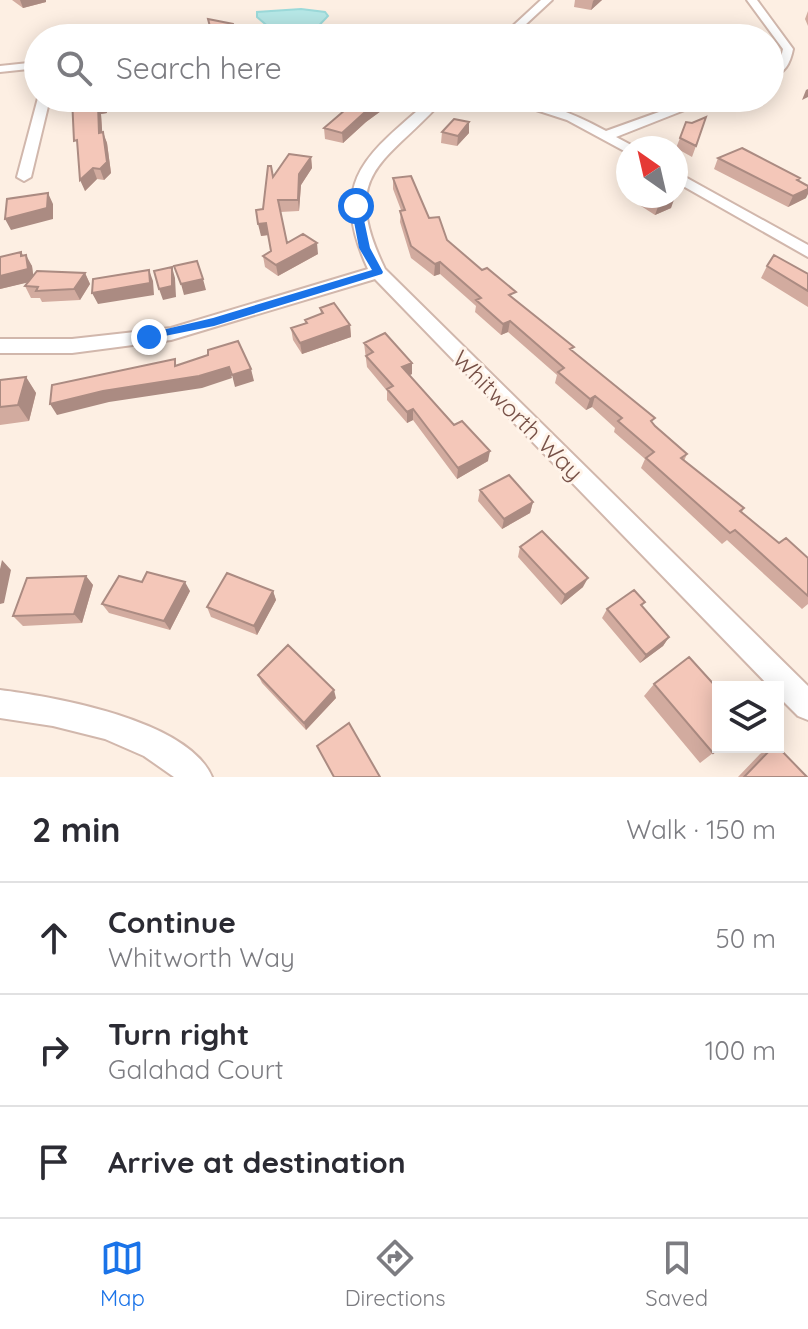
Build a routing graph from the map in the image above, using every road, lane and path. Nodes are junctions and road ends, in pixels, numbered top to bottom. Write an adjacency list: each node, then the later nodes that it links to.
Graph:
1 (547, 0): 3 (street)
2 (752, 0): 4 (street)
3 (520, 24)
4 (771, 24)
5 (784, 43): 7 (street)
6 (784, 54): 7 (street)
7 (788, 55): 8 (street)
8 (784, 61)
9 (24, 66): 10 (street)
10 (0, 69)
11 (40, 112): 17 (street)
12 (423, 112): 20 (street, Whitworth Way)
13 (558, 112): 15 (street)
14 (671, 112): 15 (street)
15 (606, 136): 16 (street)
16 (616, 142)
17 (24, 177)
18 (688, 183): 19 (street)
19 (804, 246)
20 (378, 272): 21 (street); 23 (street, Whitworth Way)
21 (0, 346)
22 (0, 704): 24 (street)
23 (808, 706)
24 (197, 777)

